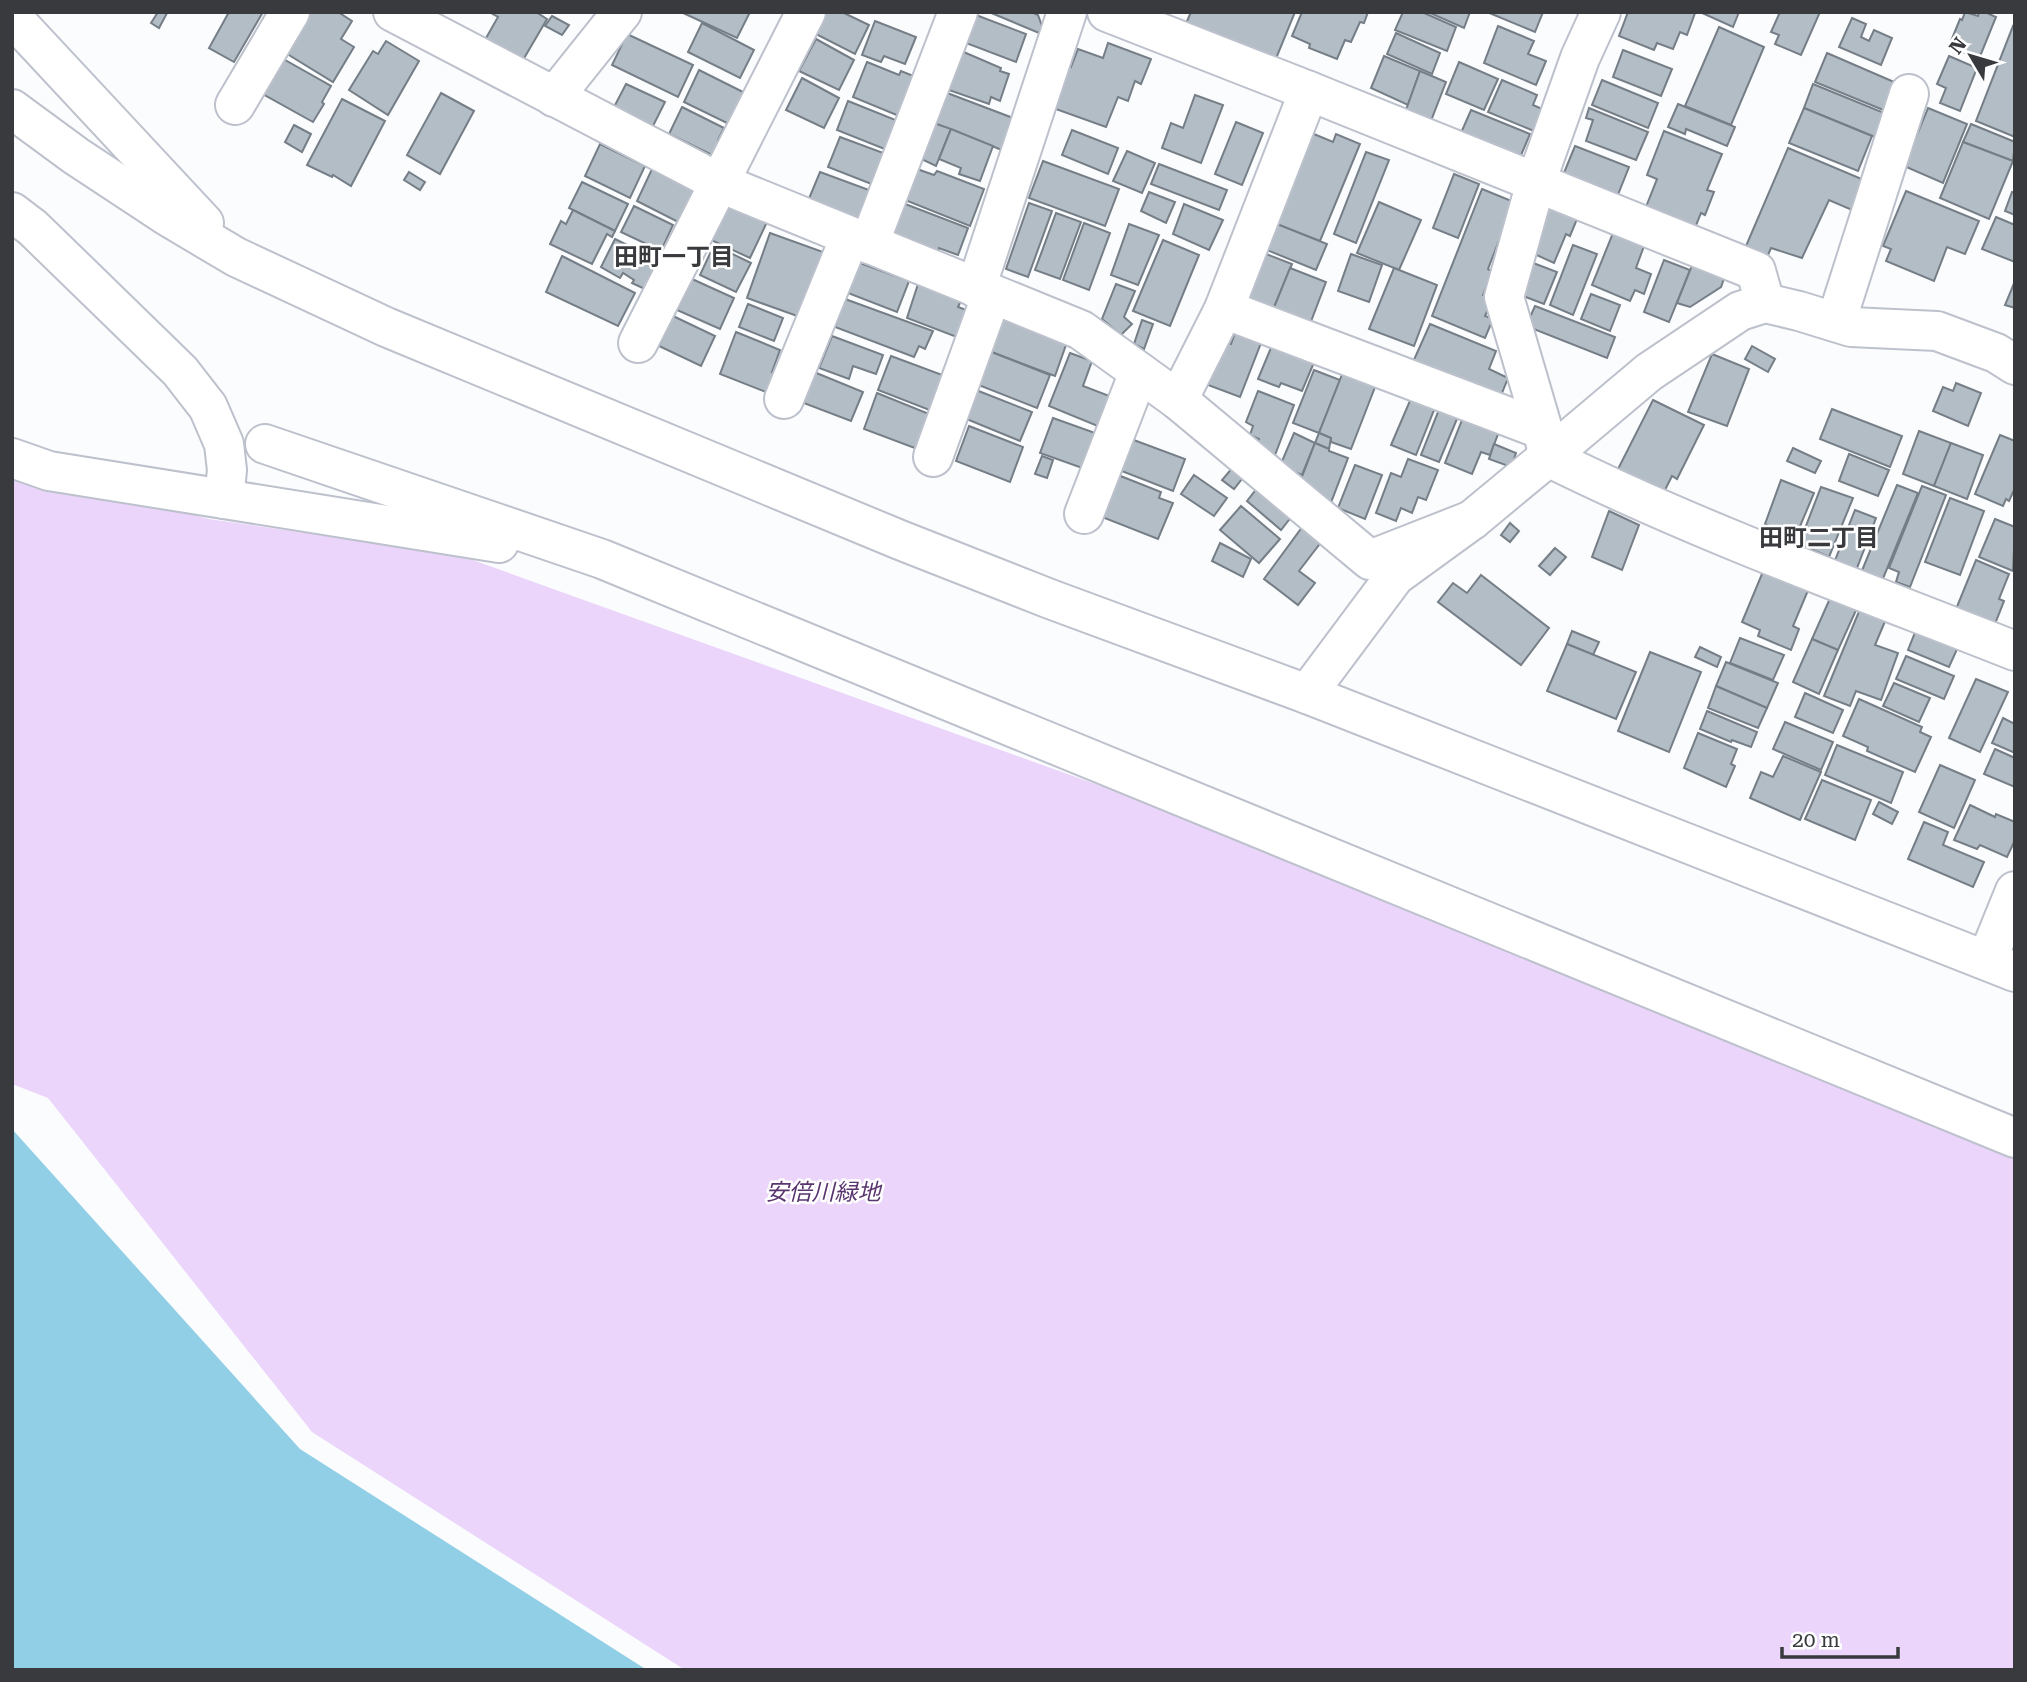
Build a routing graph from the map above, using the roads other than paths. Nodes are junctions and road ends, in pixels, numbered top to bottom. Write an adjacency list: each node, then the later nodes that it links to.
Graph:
1 (290, 12): 13 (street)
2 (393, 12): 12 (street)
3 (622, 12): 12 (street)
4 (806, 12): 16 (street)
5 (958, 12): 18 (street)
6 (1067, 12): 20 (street)
7 (1107, 12): 10 (street)
8 (1601, 12): 15 (street)
9 (12, 17): 19 (street)
10 (1310, 91): 15 (street); 22 (street)
11 (1909, 94): 23 (street)
12 (554, 97): 16 (street)
13 (234, 105)
14 (12, 109): 19 (street)
15 (1535, 182): 21 (street); 30 (street)
16 (720, 183): 18 (street); 24 (street)
17 (12, 212): 33 (street)
18 (860, 240): 20 (street); 27 (street)
19 (236, 257): 38 (street)
20 (984, 291): 26 (street); 31 (street)
21 (1765, 303): 23 (street); 30 (street)
22 (1224, 309): 28 (street); 30 (street)
23 (1836, 322): 25 (street)
24 (638, 342)
25 (2015, 365)
26 (1139, 372): 28 (street); 34 (street)
27 (784, 399)
28 (1178, 400): 35 (street)
29 (265, 444): 36 (street)
30 (1545, 444): 35 (street); 37 (street)
31 (933, 457)
32 (12, 458): 33 (street)
33 (224, 499): 36 (street)
34 (1084, 513)
35 (1472, 520): 38 (street)
36 (602, 559): 41 (street)
37 (2015, 651)
38 (1307, 694): 40 (street)
39 (2015, 891): 40 (street)
40 (2001, 966)
41 (2015, 1138)

